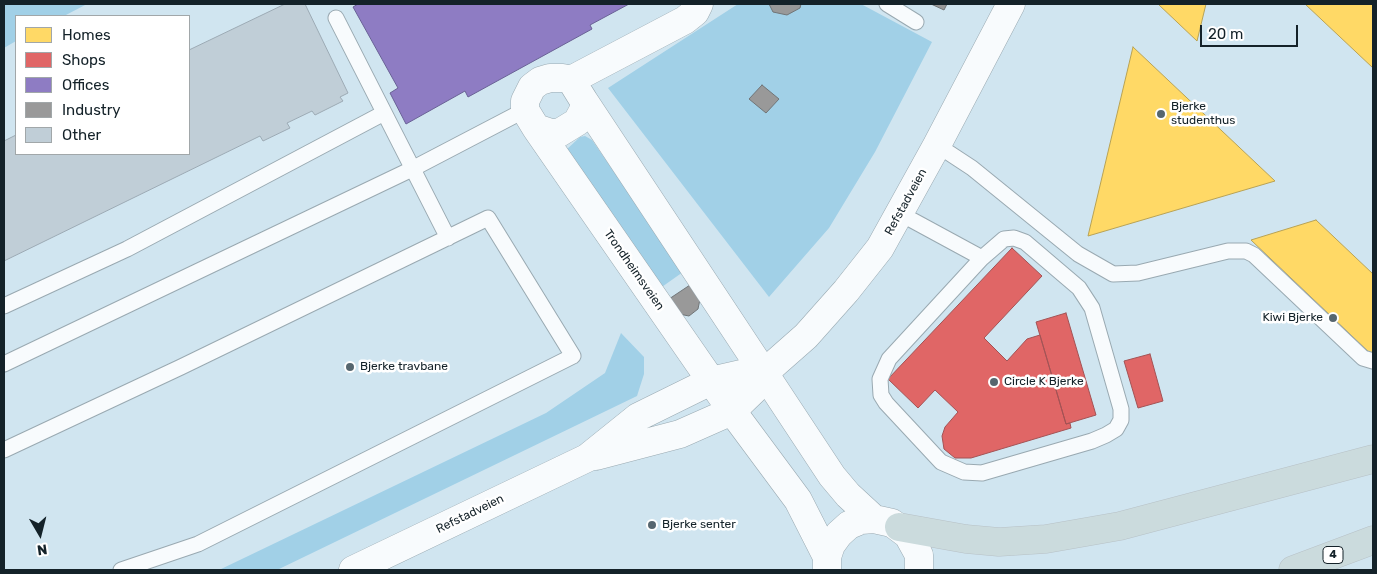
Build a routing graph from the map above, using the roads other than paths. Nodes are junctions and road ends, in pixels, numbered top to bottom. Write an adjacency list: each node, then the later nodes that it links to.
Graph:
1 (698, 4): 6 (street)
2 (887, 4): 5 (lane)
3 (1011, 4): 9 (street, Refstadveien)
4 (336, 18): 7 (lane)
5 (916, 22)
6 (578, 91): 8 (street); 8 (street); 17 (street)
7 (384, 112): 10 (lane); 14 (lane)
8 (531, 119): 10 (lane); 18 (street, Trondheimsveien)
9 (937, 145): 11 (street, Refstadveien); 15 (lane)
10 (412, 169): 12 (lane); 16 (lane)
11 (899, 213): 13 (lane); 17 (street, Refstadveien)
12 (448, 238): 20 (lane); 26 (lane)
13 (982, 258): 13 (lane)
14 (4, 306)
15 (1373, 361)
16 (4, 364)
17 (764, 373): 18 (street, Refstadveien); 19 (street, Refstadveien); 23 (street)
18 (711, 381): 19 (street, Trondheimsveien); 21 (street, Refstadveien)
19 (732, 411): 21 (street, Refstadveien); 25 (street)
20 (4, 450)
21 (587, 458): 27 (street, Refstadveien)
22 (1373, 459): 23 (highway)
23 (887, 523): 25 (street); 28 (street)
24 (1373, 540): 29 (highway, 4)
25 (827, 564)
26 (121, 570)
27 (353, 570)
28 (919, 570)
29 (1293, 570)

